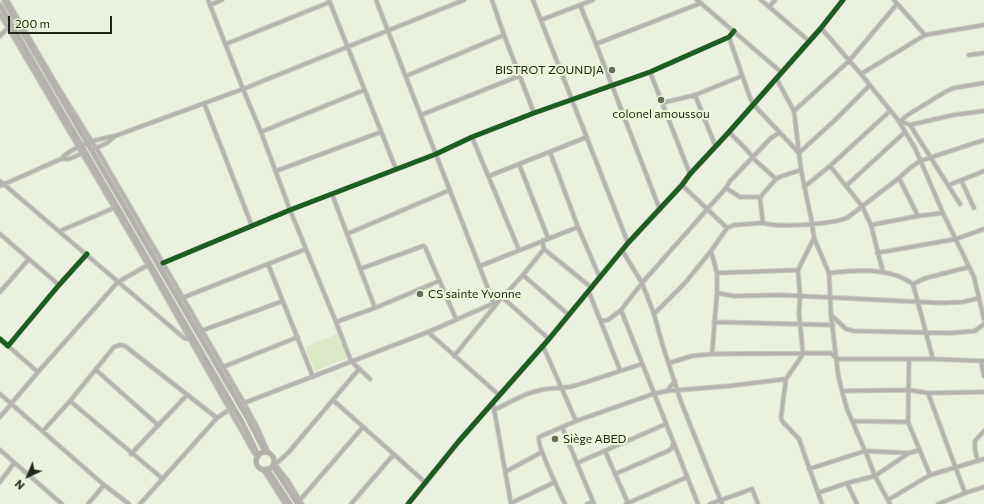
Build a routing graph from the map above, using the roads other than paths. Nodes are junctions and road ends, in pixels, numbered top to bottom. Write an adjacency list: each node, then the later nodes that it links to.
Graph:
1 (4, 0): 73 (main road)
2 (7, 0): 73 (street)
3 (208, 0): 19 (street)
4 (222, 0): 19 (street)
5 (376, 0): 27 (street)
6 (464, 0): 27 (street)
7 (492, 0): 29 (street)
8 (533, 0): 23 (street)
9 (593, 0): 20 (street)
10 (697, 0): 16 (street)
11 (761, 0): 21 (street)
12 (775, 0): 21 (street)
13 (843, 0): 26 (street)
14 (894, 0): 17 (street)
15 (330, 1): 34 (street); 36 (street)
16 (701, 3): 28 (street); 35 (street)
17 (897, 4): 30 (street); 39 (street)
18 (0, 5): 75 (main road)
19 (210, 5): 34 (street)
20 (580, 5): 23 (street); 35 (street)
21 (769, 7): 33 (street)
22 (0, 14): 25 (street)
23 (541, 20): 53 (street)
24 (984, 25): 30 (street)
25 (8, 28): 31 (street); 75 (street)
26 (821, 28): 33 (street); 39 (street)
27 (388, 30): 36 (street); 43 (street)
28 (734, 32): 32 (street); 41 (street)
29 (504, 35): 43 (street); 44 (street)
30 (925, 35): 42 (street)
31 (0, 36)
32 (729, 37): 40 (street); 45 (street)
33 (808, 41): 41 (street)
34 (226, 44): 50 (street)
35 (596, 44): 49 (street)
36 (348, 47): 50 (street); 51 (street)
37 (984, 53): 38 (street)
38 (969, 55)
39 (849, 61): 42 (street); 57 (street)
40 (650, 72): 49 (street); 55 (street)
41 (781, 72): 46 (street)
42 (861, 74): 48 (street)
43 (406, 76): 61 (street)
44 (519, 76): 60 (street); 61 (street)
45 (742, 76): 52 (street); 56 (street)
46 (776, 78): 56 (street); 57 (street)
47 (984, 84): 62 (street)
48 (870, 85): 58 (street); 79 (street)
49 (612, 86): 53 (street); 112 (street)
50 (243, 89): 54 (street); 64 (street)
51 (364, 90): 64 (street); 65 (street)
52 (695, 95): 55 (street); 74 (street)
53 (572, 100): 60 (street); 70 (street)
54 (204, 103): 69 (street); 117 (street)
55 (662, 103): 91 (street)
56 (753, 104): 66 (street); 68 (street)
57 (794, 111): 79 (street)
58 (890, 111): 62 (street); 86 (street)
59 (984, 111): 63 (street)
60 (534, 113): 71 (street)
61 (421, 115): 80 (street)
62 (900, 120): 63 (street); 67 (street)
63 (910, 125): 82 (street)
64 (261, 132): 89 (street)
65 (381, 132): 87 (street); 89 (street)
66 (729, 132): 74 (street); 81 (street)
67 (905, 132): 84 (street); 100 (street)
68 (779, 133): 79 (street); 81 (street)
69 (115, 136): 73 (street); 76 (street)
70 (586, 137): 77 (street); 129 (street)
71 (472, 138): 80 (street); 92 (street)
72 (984, 140): 82 (street)
73 (90, 143): 75 (street); 76 (main road)
74 (716, 146): 91 (street)
75 (81, 147): 78 (main road); 83 (street)
76 (94, 149): 78 (street); 138 (street); 244 (main road)
77 (550, 152): 85 (street); 119 (street)
78 (84, 153): 83 (street); 108 (street); 249 (main road)
79 (799, 153): 88 (street)
80 (436, 154): 87 (street); 103 (street)
81 (752, 157): 94 (street); 102 (street)
82 (931, 158): 84 (street); 99 (street)
83 (61, 159): 97 (street)
84 (920, 161): 93 (street); 113 (street)
85 (519, 164): 92 (street); 125 (street)
86 (830, 166): 100 (street); 101 (street)
87 (396, 169): 104 (street)
88 (801, 170): 94 (street); 101 (street)
89 (276, 171): 111 (street)
90 (984, 171): 96 (street)
91 (690, 174): 98 (street)
92 (489, 176): 132 (street)
93 (899, 178): 107 (street); 114 (street)
94 (776, 179): 105 (street)
95 (0, 180): 97 (street)
96 (961, 180): 99 (street); 109 (street)
97 (2, 185): 122 (street)
98 (682, 185): 110 (street); 112 (street)
99 (949, 185): 106 (street)
100 (846, 186): 107 (street)
101 (804, 187): 116 (street)
102 (726, 188): 105 (street); 110 (street)
103 (450, 190): 124 (street); 141 (street)
104 (332, 194): 111 (street); 124 (street)
105 (760, 197): 115 (street)
106 (960, 204)
107 (862, 206): 116 (street); 118 (street)
108 (114, 208): 122 (street); 140 (street)
109 (974, 208)
110 (707, 209): 120 (street); 152 (street)
111 (290, 210): 117 (street); 130 (street)
112 (660, 210): 129 (street)
113 (943, 213): 114 (street); 127 (street)
114 (918, 216): 118 (street)
115 (763, 223): 116 (street); 120 (street)
116 (812, 223): 126 (street)
117 (252, 226): 138 (street)
118 (871, 226): 135 (street)
119 (578, 227): 125 (street); 149 (street)
120 (727, 228): 134 (street)
121 (984, 229): 127 (street)
122 (60, 231): 136 (street)
123 (0, 234): 137 (street)
124 (347, 234): 143 (street)
125 (548, 238): 128 (street)
126 (814, 238): 144 (street); 147 (street)
127 (956, 239): 135 (street); 142 (street)
128 (543, 240): 131 (street); 132 (street)
129 (628, 243): 133 (street)
130 (306, 249): 139 (street); 176 (street)
131 (544, 249): 148 (street); 155 (street)
132 (519, 250): 141 (street)
133 (622, 250): 149 (street); 152 (street)
134 (711, 251): 146 (street); 170 (street)
135 (877, 253): 145 (street)
136 (87, 254): 151 (street); 154 (street)
137 (28, 260): 154 (street); 156 (street)
138 (162, 263): 162 (street)
139 (268, 264): 162 (street); 164 (street)
140 (148, 265): 151 (street); 186 (street)
141 (480, 266): 167 (street)
142 (969, 267): 153 (street); 163 (street)
143 (360, 269): 150 (street); 168 (street)
144 (798, 270): 146 (street); 159 (street)
145 (883, 272): 147 (street); 153 (street)
146 (716, 273): 158 (street)
147 (829, 273): 161 (street)
148 (523, 275): 160 (street); 171 (street)
149 (600, 278): 155 (street)
150 (439, 281): 168 (street); 173 (street)
151 (118, 282): 186 (street); 204 (street)
152 (642, 283): 169 (street); 170 (street)
153 (913, 284): 166 (street)
154 (59, 285): 188 (street)
155 (592, 288): 157 (street)
156 (0, 292)
157 (589, 292): 171 (street); 175 (street)
158 (717, 294): 159 (street); 177 (street)
159 (800, 296): 161 (street); 178 (street)
160 (502, 297): 165 (street); 187 (street)
161 (830, 297): 166 (street); 172 (street)
162 (182, 298): 181 (street)
163 (979, 298): 166 (street); 174 (street)
164 (283, 301): 181 (street); 184 (street)
165 (499, 301): 167 (street); 192 (street)
166 (918, 302): 183 (street)
167 (494, 304): 173 (street)
168 (375, 308): 176 (street)
169 (621, 310): 175 (street); 199 (street)
170 (654, 314): 198 (street)
171 (569, 315): 187 (street)
172 (831, 315): 180 (street); 183 (street)
173 (456, 319): 182 (street)
174 (984, 319)
175 (602, 321): 203 (street)
176 (336, 322): 196 (street)
177 (714, 322): 178 (street); 190 (street)
178 (800, 324): 180 (street); 191 (street)
179 (984, 324): 183 (street)
180 (833, 325): 193 (street)
181 (202, 331): 200 (street)
182 (428, 332): 192 (street); 196 (street)
183 (925, 332): 195 (street)
184 (298, 337): 200 (street); 206 (street)
185 (0, 339): 188 (street)
186 (189, 339): 226 (street)
187 (549, 339): 189 (street)
188 (8, 346): 204 (street)
189 (543, 346): 210 (street); 219 (street)
190 (712, 354): 191 (street); 198 (street)
191 (803, 354): 193 (street); 207 (street)
192 (454, 356): 219 (street)
193 (837, 358): 194 (street); 214 (street)
194 (909, 359): 195 (street); 211 (street)
195 (933, 359): 197 (street)
196 (351, 361): 202 (street); 206 (street)
197 (982, 361): 205 (street)
198 (669, 363): 209 (street)
199 (642, 364): 203 (street); 218 (street)
200 (223, 367): 225 (street)
201 (96, 370): 220 (street); 222 (street); 233 (street)
202 (359, 370): 208 (street); 221 (street)
203 (620, 370): 210 (street)
204 (38, 372): 224 (street)
205 (984, 376)
206 (313, 377): 225 (street)
207 (786, 379): 213 (street); 257 (street)
208 (370, 380)
209 (675, 381): 212 (street); 213 (street)
210 (562, 388): 227 (street); 230 (street)
211 (908, 390): 214 (street); 216 (street); 232 (street)
212 (667, 391): 213 (street); 218 (street)
213 (678, 391): 272 (street)
214 (842, 391): 231 (street)
215 (984, 392): 216 (street)
216 (928, 393): 255 (street)
217 (0, 394): 224 (street)
218 (654, 394): 230 (street); 234 (street)
219 (500, 395): 223 (street)
220 (186, 396): 229 (street); 233 (street)
221 (333, 400): 235 (street); 254 (street)
222 (70, 401): 237 (street); 247 (street)
223 (492, 403): 227 (street); 266 (street)
224 (11, 404): 228 (street); 237 (street)
225 (244, 404): 244 (street)
226 (230, 409): 229 (street); 249 (street)
227 (494, 410): 258 (street)
228 (0, 418)
229 (217, 418): 263 (street)
230 (576, 421): 236 (street)
231 (852, 421): 232 (street); 243 (street)
232 (908, 422): 241 (street)
233 (158, 424): 247 (street)
234 (666, 424): 239 (street); 242 (street)
235 (363, 427): 248 (street); 274 (street)
236 (562, 427): 245 (street); 253 (street)
237 (43, 431): 268 (street)
238 (984, 431): 251 (street)
239 (674, 443): 259 (street); 262 (street)
240 (0, 450): 252 (street)
241 (920, 450): 246 (street); 260 (street)
242 (605, 451): 253 (street); 259 (street)
243 (865, 451): 246 (street); 257 (street); 261 (street)
244 (267, 452): 249 (main road); 254 (main road)
245 (542, 452): 258 (street); 265 (street)
246 (909, 453): 261 (street)
247 (131, 454): 263 (street)
248 (394, 454): 266 (street); 284 (street)
249 (258, 456): 256 (main road)
250 (984, 459): 251 (street)
251 (978, 461): 255 (street)
252 (14, 463): 264 (street); 278 (street)
253 (577, 463): 276 (street)
254 (273, 464): 256 (main road); 274 (main road)
255 (956, 467): 260 (street); 271 (street)
256 (265, 469): 282 (street); 283 (main road)
257 (809, 469): 270 (street)
258 (505, 472): 275 (street)
259 (615, 474): 277 (street)
260 (930, 475): 273 (street)
261 (875, 476): 267 (street); 273 (street)
262 (687, 477): 277 (street); 288 (street)
263 (162, 479): 281 (street)
264 (0, 482)
265 (555, 482): 275 (street); 286 (street)
266 (426, 483): 285 (street)
267 (846, 483): 270 (street); 292 (street)
268 (104, 485): 279 (street); 280 (street)
269 (984, 487): 271 (street)
270 (818, 493): 291 (street)
271 (965, 493): 293 (street)
272 (722, 502): 289 (street); 290 (street)
273 (889, 502)
274 (300, 503)
275 (511, 503)
276 (593, 503): 287 (street)
277 (627, 503)
278 (62, 504)
279 (88, 504)
280 (129, 504)
281 (140, 504)
282 (285, 504)
283 (290, 504)
284 (351, 504)
285 (408, 504)
286 (565, 504)
287 (587, 504)
288 (698, 504)
289 (710, 504)
290 (758, 504)
291 (822, 504)
292 (858, 504)
293 (938, 504)

